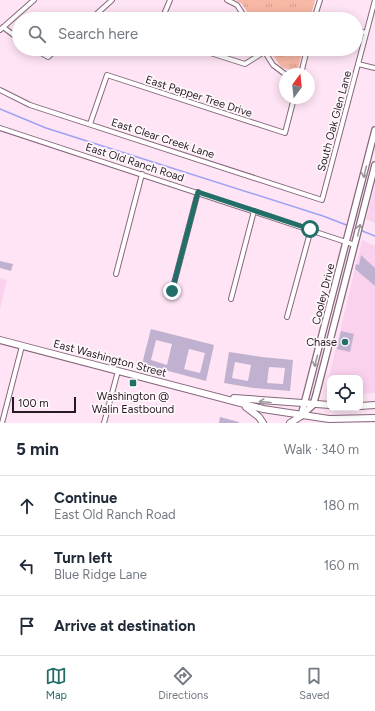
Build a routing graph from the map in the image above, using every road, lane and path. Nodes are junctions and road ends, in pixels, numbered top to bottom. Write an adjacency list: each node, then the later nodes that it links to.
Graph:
1 (34, 0): 7 (street)
2 (112, 0): 8 (street)
3 (170, 0): 9 (street)
4 (227, 0): 10 (street)
5 (320, 0): 11 (street)
6 (375, 0): 15 (street, South Oak Glen Lane)
7 (20, 12)
8 (99, 12)
9 (165, 12)
10 (242, 12)
11 (317, 12)
12 (12, 19): 13 (street)
13 (2, 28): 16 (street)
14 (363, 32): 15 (street)
15 (366, 33): 17 (street, South Oak Glen Lane)
16 (12, 34)
17 (363, 45)
18 (220, 56): 19 (street)
19 (257, 56)
20 (267, 56): 26 (street)
21 (305, 56): 24 (street)
22 (360, 56): 23 (street, South Oak Glen Lane)
23 (358, 64): 25 (street); 35 (street, South Oak Glen Lane)
24 (302, 68)
25 (375, 68)
26 (279, 70)
27 (0, 90): 29 (street, East Clear Creek Lane)
28 (292, 104): 29 (street, East Pepper Tree Drive)
29 (90, 124): 35 (street, East Clear Creek Lane)
30 (0, 128): 33 (street, East Old Ranch Road)
31 (375, 130): 36 (street, Cooley Drive, one-way to 36)
32 (375, 165): 37 (street, Cooley Drive)
33 (142, 174): 34 (street, East Old Ranch Road); 42 (street)
34 (198, 192): 38 (street, East Old Ranch Road); 45 (street)
35 (322, 200)
36 (357, 202): 37 (street); 40 (street, Cooley Drive)
37 (365, 204): 41 (street, Cooley Drive, one-way to 37)
38 (254, 211): 39 (street, East Old Ranch Road); 46 (street)
39 (310, 229): 40 (street, East Old Ranch Road); 47 (street)
40 (347, 242): 41 (street, East Old Ranch Road); 43 (street, Cooley Drive)
41 (355, 245): 44 (street, Cooley Drive)
42 (116, 274)
43 (337, 278): 44 (street); 48 (street, Cooley Drive)
44 (346, 280): 49 (street, Cooley Drive)
45 (172, 291)
46 (231, 299)
47 (287, 318)
48 (326, 322): 49 (street); 55 (street, Cooley Drive, one-way to 55)
49 (334, 325): 56 (street, Cooley Drive)
50 (0, 340): 51 (main road, East Washington Street)
51 (22, 346): 52 (main road, East Washington Street); 62 (street)
52 (118, 371): 53 (main road, East Washington Street); 63 (street)
53 (214, 396): 54 (main road, East Washington Street); 55 (main road, East Washington Street, one-way to 53)
54 (239, 403): 60 (main road, East Washington Street); 64 (main road)
55 (304, 404): 56 (main road, East Washington Street); 60 (street, Cooley Drive)
56 (313, 404): 57 (main road, East Washington Street); 60 (street)
57 (327, 405)
58 (375, 405): 59 (main road)
59 (363, 406)
60 (301, 416): 61 (main road, East Washington Street); 65 (main road)
61 (375, 418)
62 (2, 423)
63 (104, 423)
64 (262, 423)
65 (290, 423)

